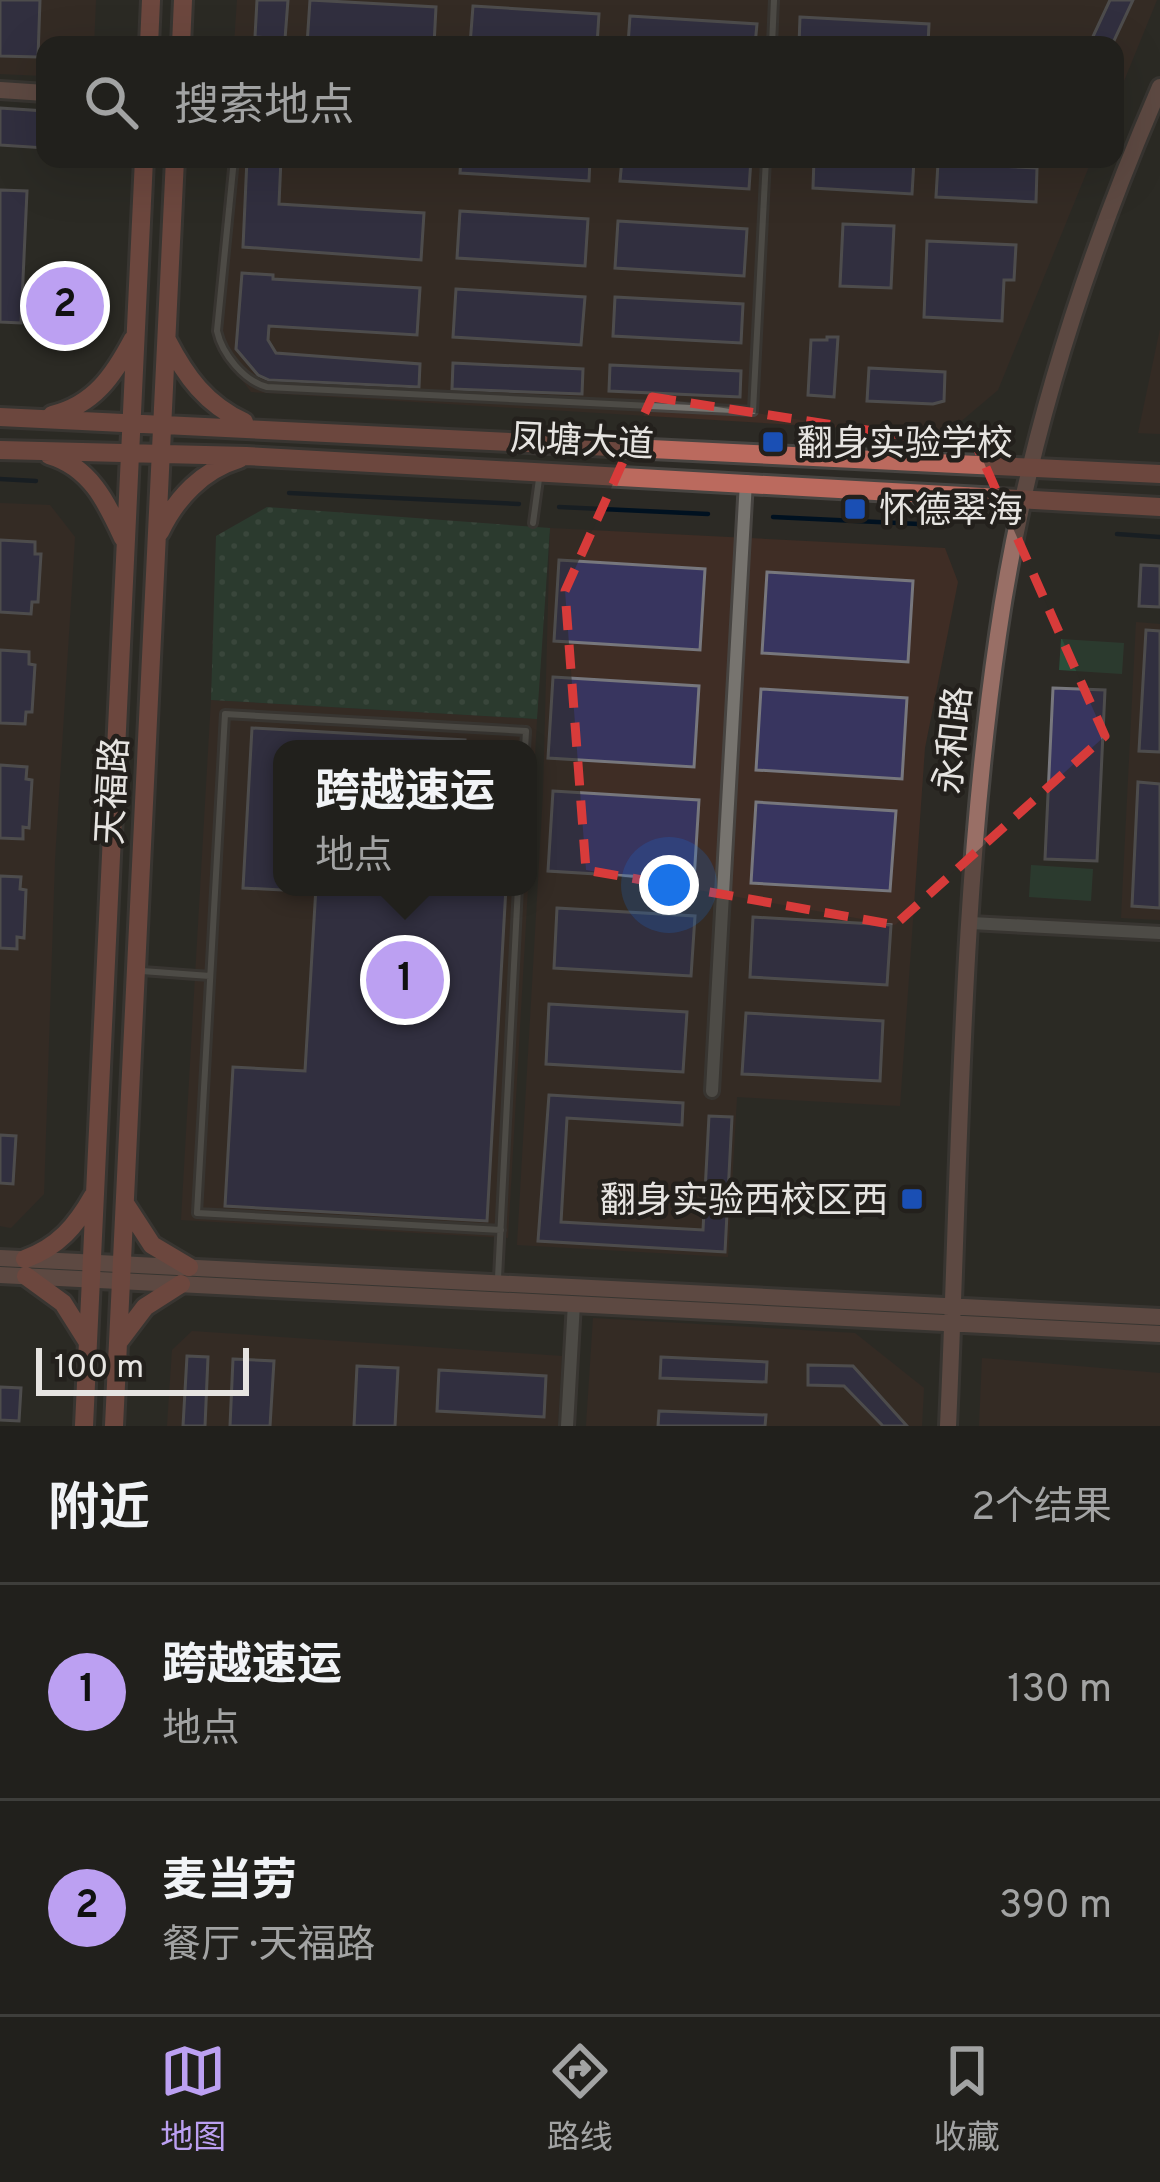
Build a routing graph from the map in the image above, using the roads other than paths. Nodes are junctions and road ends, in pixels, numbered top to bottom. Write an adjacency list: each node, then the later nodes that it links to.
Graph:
1 (152, 0): 4 (main road)
2 (183, 0): 5 (main road)
3 (774, 0): 6 (lane)
4 (150, 36)
5 (181, 36)
6 (772, 36)
7 (1160, 87): 26 (street, 永和路)
8 (0, 91): 9 (street)
9 (36, 93)
10 (144, 168): 14 (main road, 天福路)
11 (175, 168): 15 (main road, 天福路)
12 (233, 168): 13 (lane)
13 (766, 168)
14 (136, 334): 17 (main road); 18 (main road, 天福路)
15 (166, 337): 19 (main road, 天福路); 20 (main road)
16 (0, 417): 17 (main road, 凤塘大道)
17 (37, 419): 18 (main road, 凤塘大道)
18 (131, 422): 19 (main road, 凤塘大道); 23 (main road, 天福路)
19 (161, 424): 20 (main road, 凤塘大道); 24 (main road, 天福路)
20 (254, 427): 26 (main road, 凤塘大道)
21 (0, 450): 22 (main road, 凤塘大道)
22 (27, 450): 23 (main road, 凤塘大道); 34 (main road)
23 (130, 453): 24 (main road, 凤塘大道); 34 (main road, 天福路)
24 (160, 454): 25 (main road, 凤塘大道); 33 (main road, 天福路)
25 (246, 456): 27 (main road, 凤塘大道); 33 (main road)
26 (1032, 466): 28 (main road, 凤塘大道); 30 (street, 永和路)
27 (540, 471): 29 (main road, 凤塘大道); 32 (lane)
28 (1160, 474)
29 (746, 481): 30 (main road, 凤塘大道); 41 (street)
30 (1023, 498): 31 (main road, 凤塘大道); 37 (street, 永和路)
31 (1160, 506)
32 (533, 523)
33 (155, 542): 39 (main road, 天福路)
34 (126, 543): 42 (main road, 天福路)
35 (525, 740): 40 (lane)
36 (518, 896): 44 (lane)
37 (971, 923): 38 (street); 53 (street, 永和路)
38 (1160, 933)
39 (135, 971): 40 (lane); 43 (main road, 天福路)
40 (210, 976): 44 (lane)
41 (712, 1091)
42 (95, 1192): 46 (main road); 47 (main road, 天福路)
43 (124, 1202): 48 (main road, 天福路); 50 (main road)
44 (501, 1229): 51 (lane)
45 (0, 1258): 46 (street)
46 (26, 1268): 47 (street); 49 (street); 57 (main road)
47 (91, 1271): 48 (street); 57 (main road, 天福路)
48 (121, 1272): 50 (street); 56 (main road, 天福路)
49 (0, 1275)
50 (185, 1275): 51 (street); 52 (street); 56 (main road)
51 (498, 1282): 53 (street)
52 (574, 1303): 53 (street); 60 (street)
53 (953, 1314): 54 (street); 55 (street); 61 (street, 永和路)
54 (1160, 1317)
55 (1160, 1334)
56 (118, 1343): 59 (main road, 天福路)
57 (88, 1344): 58 (main road, 天福路)
58 (84, 1426)
59 (114, 1426)
60 (567, 1426)
61 (948, 1426)

